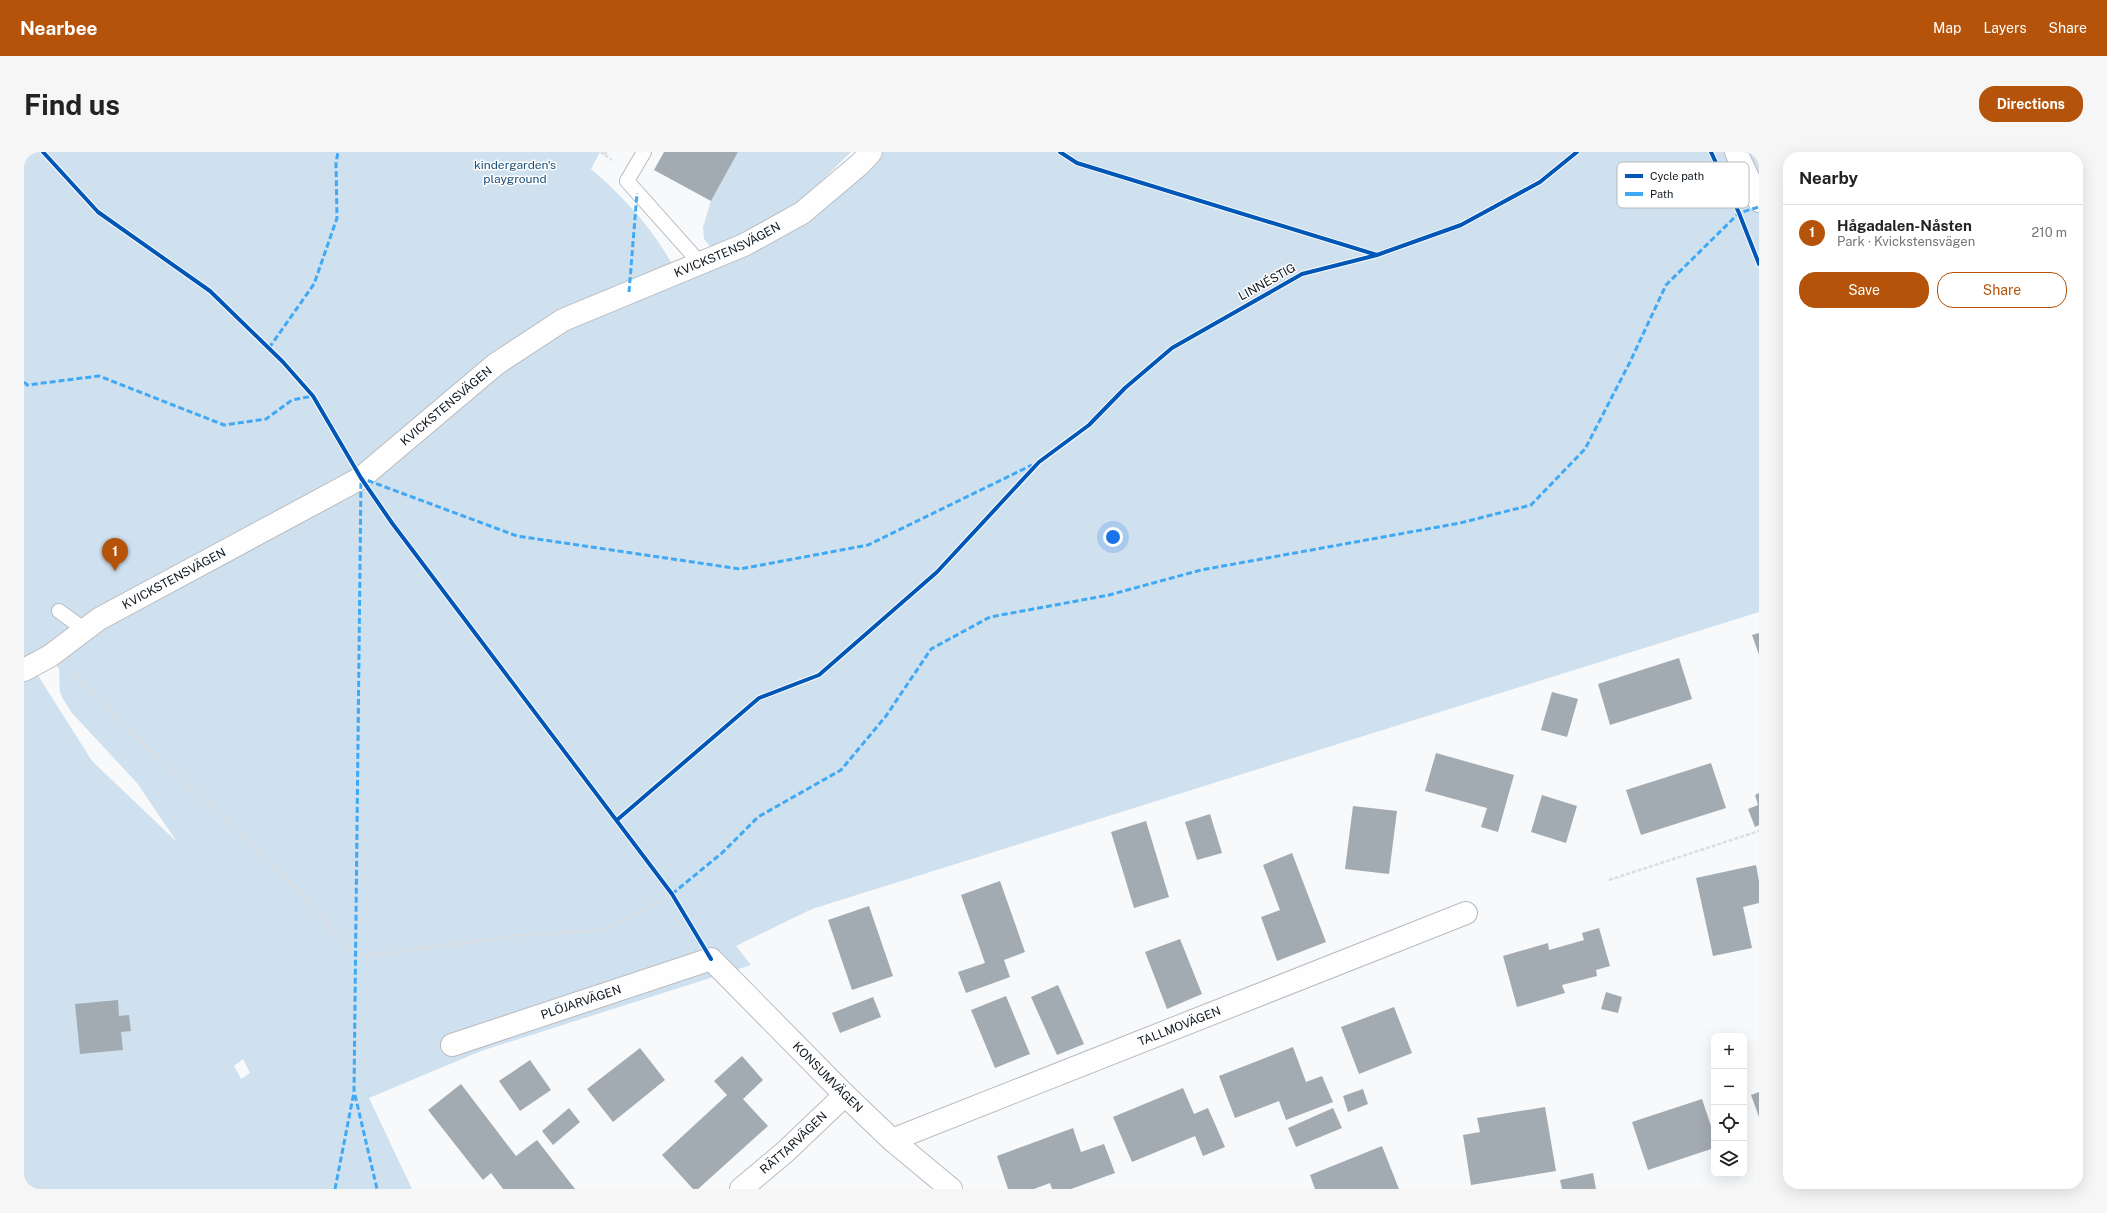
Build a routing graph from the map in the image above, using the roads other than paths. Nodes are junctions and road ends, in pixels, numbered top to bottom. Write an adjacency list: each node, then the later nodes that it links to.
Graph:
1 (644, 152): 7 (lane)
2 (871, 152): 7 (street, KVICKSTENSVÄGEN)
3 (1736, 152): 4 (street)
4 (1741, 162)
5 (1749, 180): 6 (street)
6 (1759, 201)
7 (700, 263): 9 (street, KVICKSTENSVÄGEN)
8 (59, 611): 9 (lane)
9 (85, 630): 10 (street, KVICKSTENSVÄGEN)
10 (27, 668)
11 (1466, 913): 15 (street, TALLMOVÄGEN)
12 (711, 959): 13 (street, PLÖJARVÄGEN); 14 (street, KONSUMVÄGEN)
13 (452, 1046)
14 (845, 1095): 15 (street, KONSUMVÄGEN); 16 (street, RÄTTARVÄGEN)
15 (892, 1140): 17 (street, KONSUMVÄGEN)
16 (740, 1189)
17 (952, 1189)

